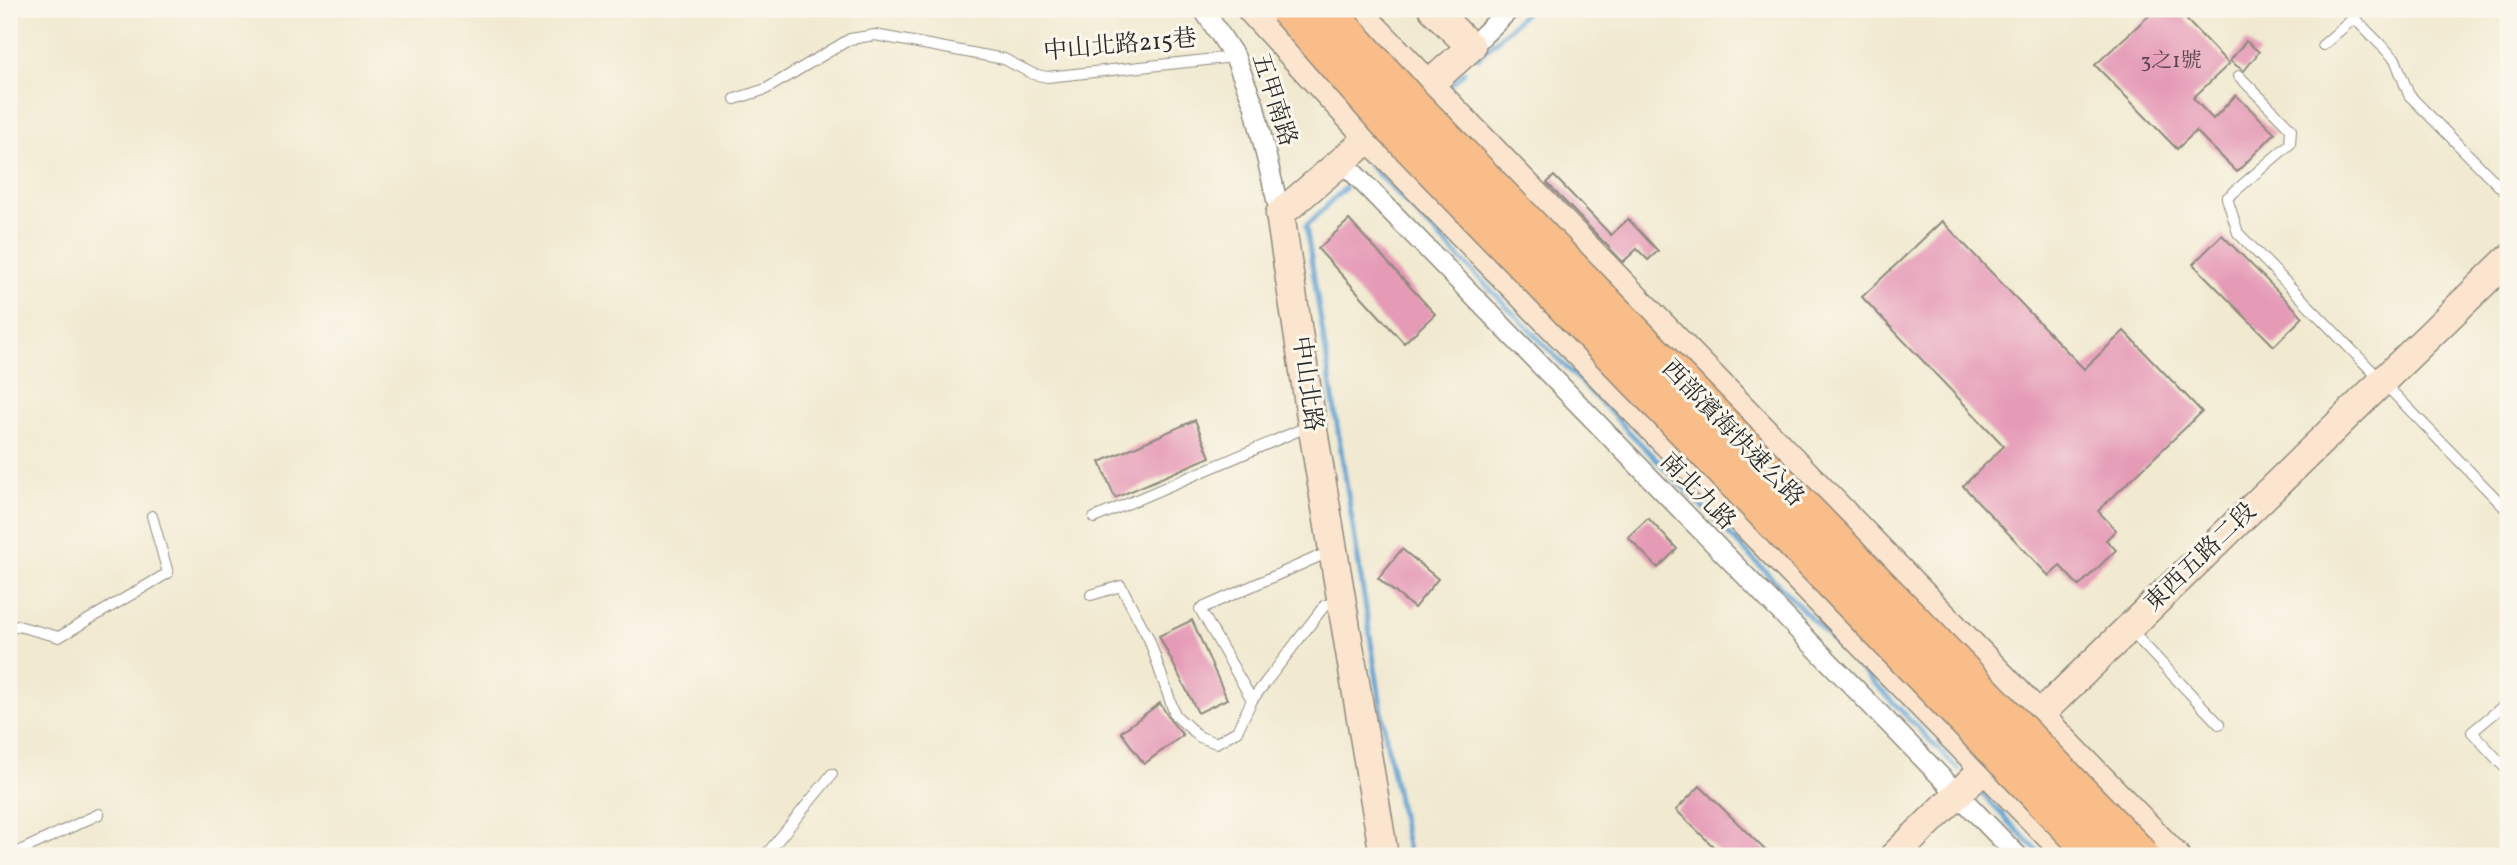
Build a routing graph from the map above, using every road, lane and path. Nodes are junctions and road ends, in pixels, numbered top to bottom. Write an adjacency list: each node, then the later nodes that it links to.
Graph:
1 (1203, 9): 10 (street, 五甲南路)
2 (1251, 9): 14 (street)
3 (1287, 9): 44 (highway, 西部濱海快速公路, bridge)
4 (1326, 9): 45 (highway, 西部濱海快速公路, bridge)
5 (1356, 9): 12 (street)
6 (1433, 9): 9 (street)
7 (1510, 9): 9 (street)
8 (2323, 45): 16 (lane)
9 (1471, 47): 12 (street)
10 (1235, 57): 13 (lane, 中山北路215巷); 17 (street, 五甲南路)
11 (2239, 76): 19 (lane)
12 (1428, 85): 14 (street); 31 (street)
13 (735, 99)
14 (1369, 137): 15 (street); 33 (street)
15 (1342, 161): 17 (street); 36 (street, 南北九路)
16 (2508, 195)
17 (1280, 214): 20 (street, 中山北路)
18 (2508, 259): 19 (street, 東西五路二段)
19 (2384, 380): 21 (lane); 28 (street, 東西五路二段)
20 (1312, 424): 23 (lane); 24 (street, 中山北路)
21 (2508, 510)
22 (152, 516): 27 (lane)
23 (1094, 518)
24 (1333, 550): 26 (street, 中山北路); 29 (lane)
25 (1091, 595): 29 (lane)
26 (1342, 602): 29 (lane); 40 (street, 中山北路)
27 (9, 629)
28 (2129, 629): 31 (street, 東西五路二段); 32 (lane)
29 (1252, 700)
30 (2508, 702): 34 (lane)
31 (2039, 715): 33 (street, 東西五路二段); 46 (street)
32 (2219, 724)
33 (1984, 768): 36 (street, 東西五路二段); 43 (street)
34 (2508, 771)
35 (832, 774): 39 (lane)
36 (1957, 794): 41 (street, 東西五路二段); 42 (street, 南北九路)
37 (99, 814): 38 (lane)
38 (9, 856)
39 (765, 856)
40 (1384, 856)
41 (1894, 856)
42 (2018, 856)
43 (2070, 856)
44 (2097, 856)
45 (2142, 856)
46 (2175, 856)

